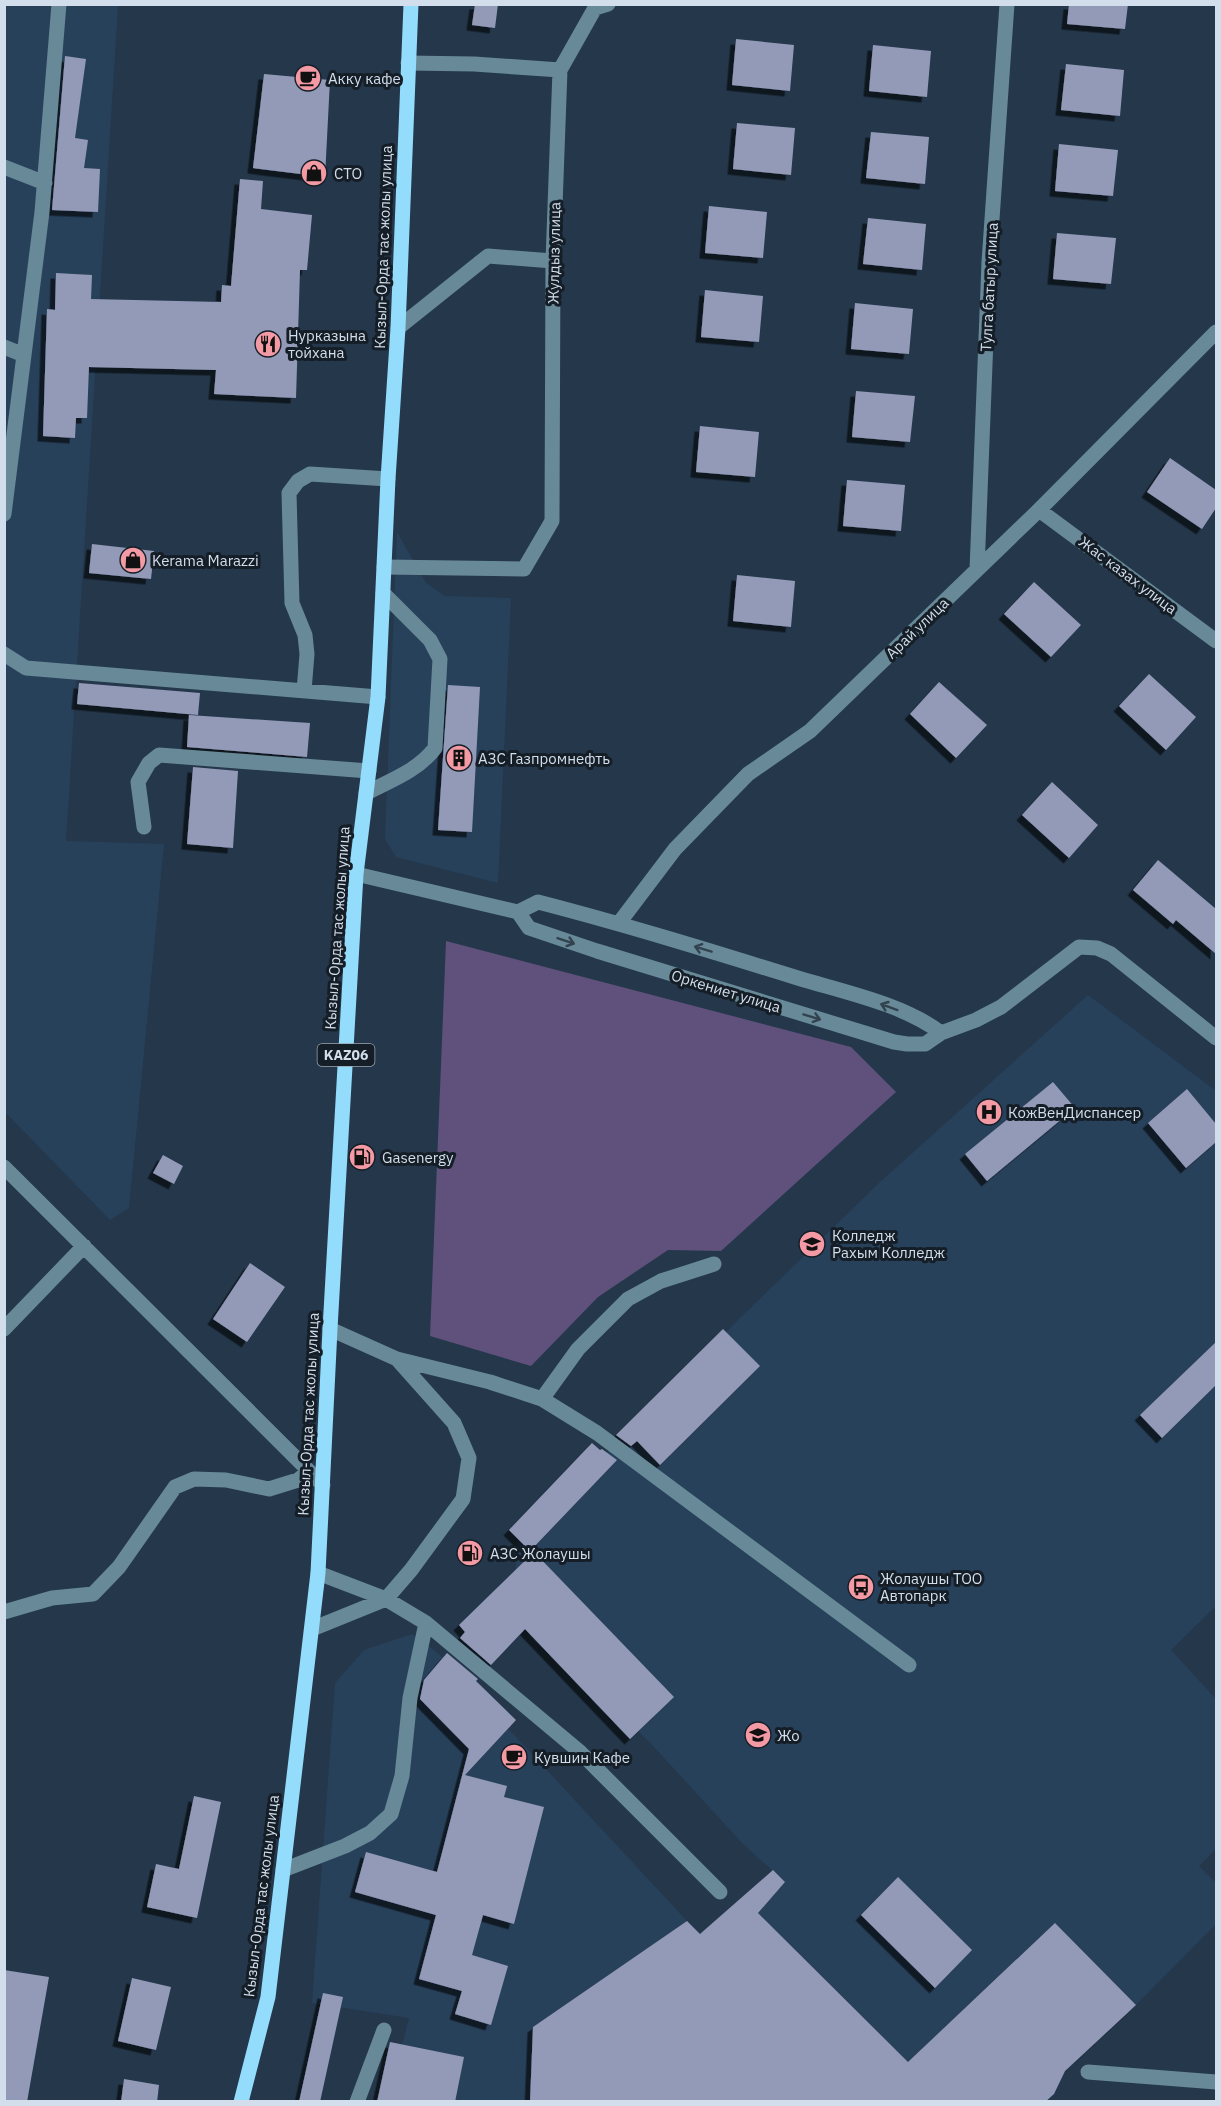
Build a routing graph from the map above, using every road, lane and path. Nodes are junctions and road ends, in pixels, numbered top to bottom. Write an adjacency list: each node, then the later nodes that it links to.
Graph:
1 (59, 4): 8 (street)
2 (411, 4): 5 (main road, Кызыл-Орда тас жолы улица / KАZ06)
3 (608, 4): 6 (street, Жулдыз улица)
4 (1006, 4): 18 (street, Тулга батыр улица)
5 (408, 63): 6 (street); 10 (main road, Кызыл-Орда тас жолы улица / KАZ06)
6 (560, 70): 9 (street, Жулдыз улица)
7 (4, 167): 8 (street)
8 (45, 183): 13 (street)
9 (553, 261): 10 (street); 17 (street, Жулдыз улица)
10 (398, 328): 14 (main road, Кызыл-Орда тас жолы улица / KАZ06)
11 (1216, 332): 15 (street, Арай улица)
12 (4, 347): 13 (street)
13 (24, 355): 16 (street)
14 (388, 479): 17 (main road, Кызыл-Орда тас жолы улица / KАZ06); 22 (street)
15 (1039, 510): 18 (street, Арай улица); 20 (street, Жас казах улица)
16 (4, 514)
17 (384, 567): 19 (main road, Кызыл-Орда тас жолы улица / KАZ06)
18 (977, 570): 29 (street, Арай улица)
19 (383, 593): 23 (main road, Кызыл-Орда тас жолы улица / KАZ06); 25 (street)
20 (1216, 641)
21 (4, 654): 22 (street)
22 (304, 691): 23 (street)
23 (378, 697): 24 (main road, Кызыл-Орда тас жолы улица / KАZ06)
24 (369, 771): 25 (main road, Кызыл-Орда тас жолы улица / KАZ06); 26 (street)
25 (366, 793): 27 (main road, Кызыл-Орда тас жолы улица / KАZ06)
26 (144, 827)
27 (356, 874): 28 (street, Оркениет улица); 36 (main road, Кызыл-Орда тас жолы улица / KАZ06)
28 (518, 912): 29 (street, Оркениет улица); 30 (street, Оркениет улица, one-way to 30)
29 (619, 923): 30 (street, Оркениет улица, one-way to 29)
30 (941, 1033): 31 (street, Оркениет улица)
31 (1216, 1038)
32 (4, 1167): 33 (street)
33 (84, 1246): 35 (street); 39 (street)
34 (714, 1264): 38 (street)
35 (4, 1329)
36 (330, 1329): 37 (street); 40 (main road, Кызыл-Орда тас жолы улица / KАZ06)
37 (397, 1359): 38 (street); 42 (street)
38 (542, 1399): 46 (street)
39 (309, 1471): 40 (street); 43 (street)
40 (323, 1485): 41 (main road, Кызыл-Орда тас жолы улица / KАZ06)
41 (318, 1573): 42 (street); 45 (main road, Кызыл-Орда тас жолы улица / KАZ06)
42 (386, 1599): 44 (street); 45 (street)
43 (4, 1612)
44 (426, 1623): 47 (street); 48 (street)
45 (312, 1629): 47 (main road, Кызыл-Орда тас жолы улица / KАZ06)
46 (909, 1665)
47 (283, 1870): 52 (main road, Кызыл-Орда тас жолы улица / KАZ06)
48 (720, 1892)
49 (384, 2030): 53 (street)
50 (1088, 2072): 51 (street)
51 (1216, 2082)
52 (241, 2102)
53 (357, 2102)

